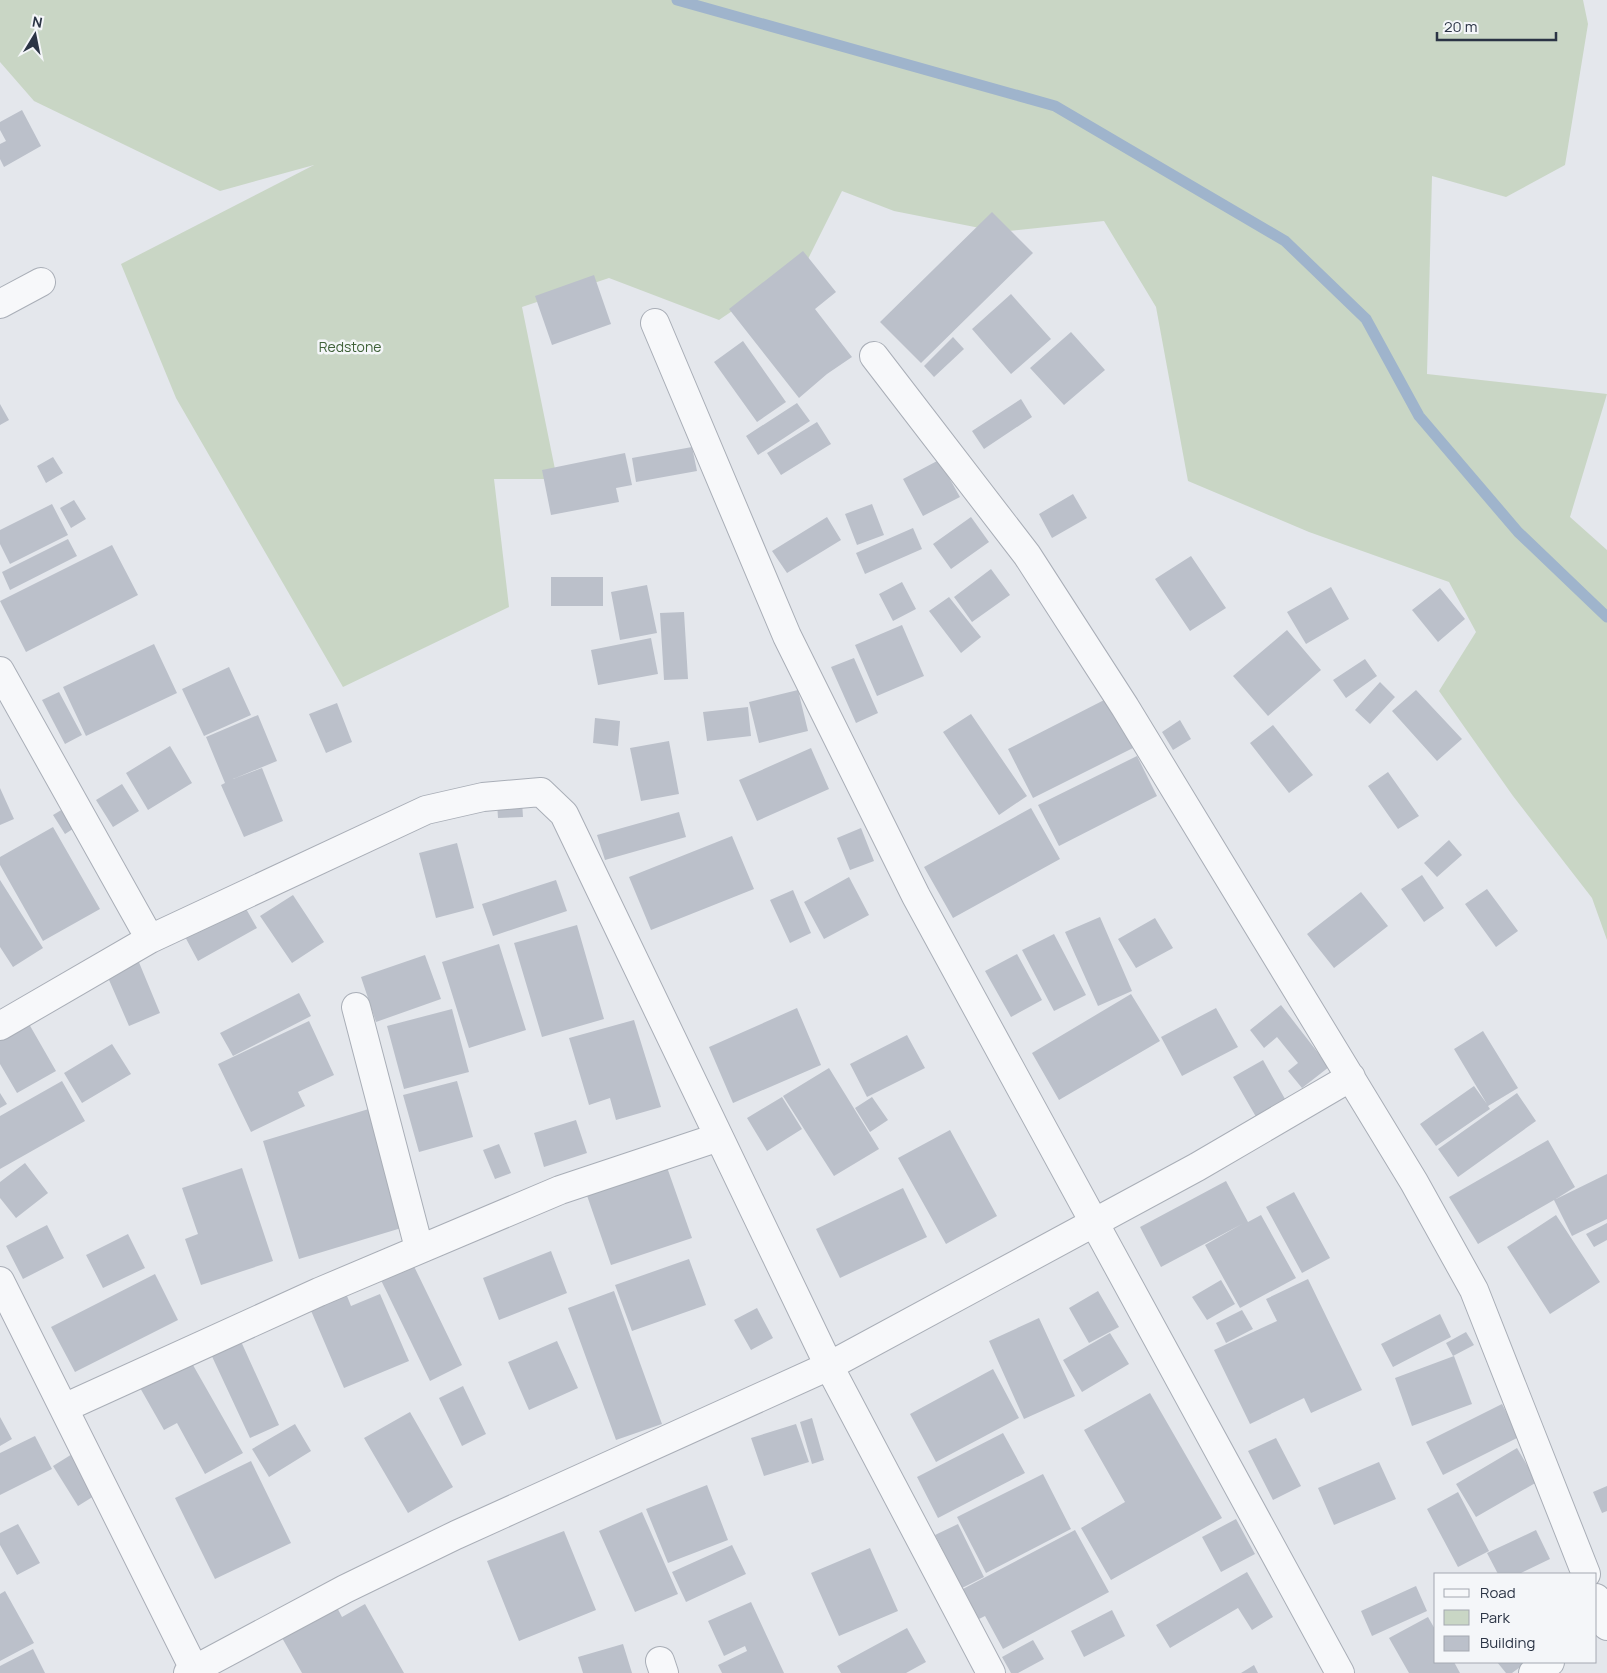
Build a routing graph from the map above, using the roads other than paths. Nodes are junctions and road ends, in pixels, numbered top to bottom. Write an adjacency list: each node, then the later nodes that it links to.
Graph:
1 (42, 282): 2 (street)
2 (0, 304)
3 (655, 323): 11 (street)
4 (874, 356): 9 (street)
5 (0, 671): 6 (street)
6 (150, 939): 8 (street); 10 (street)
7 (356, 1007): 12 (street)
8 (0, 1026)
9 (1351, 1077): 11 (street); 16 (street)
10 (719, 1138): 12 (street); 14 (street)
11 (1095, 1222): 14 (street); 22 (street)
12 (419, 1248): 15 (street)
13 (0, 1281): 15 (street)
14 (829, 1366): 20 (street); 21 (street)
15 (64, 1408): 20 (street)
16 (1586, 1573)
17 (1597, 1602): 18 (street)
18 (1604, 1626)
19 (1548, 1663): 23 (street)
20 (193, 1672)
21 (991, 1673)
22 (1340, 1673)
23 (1533, 1673)

